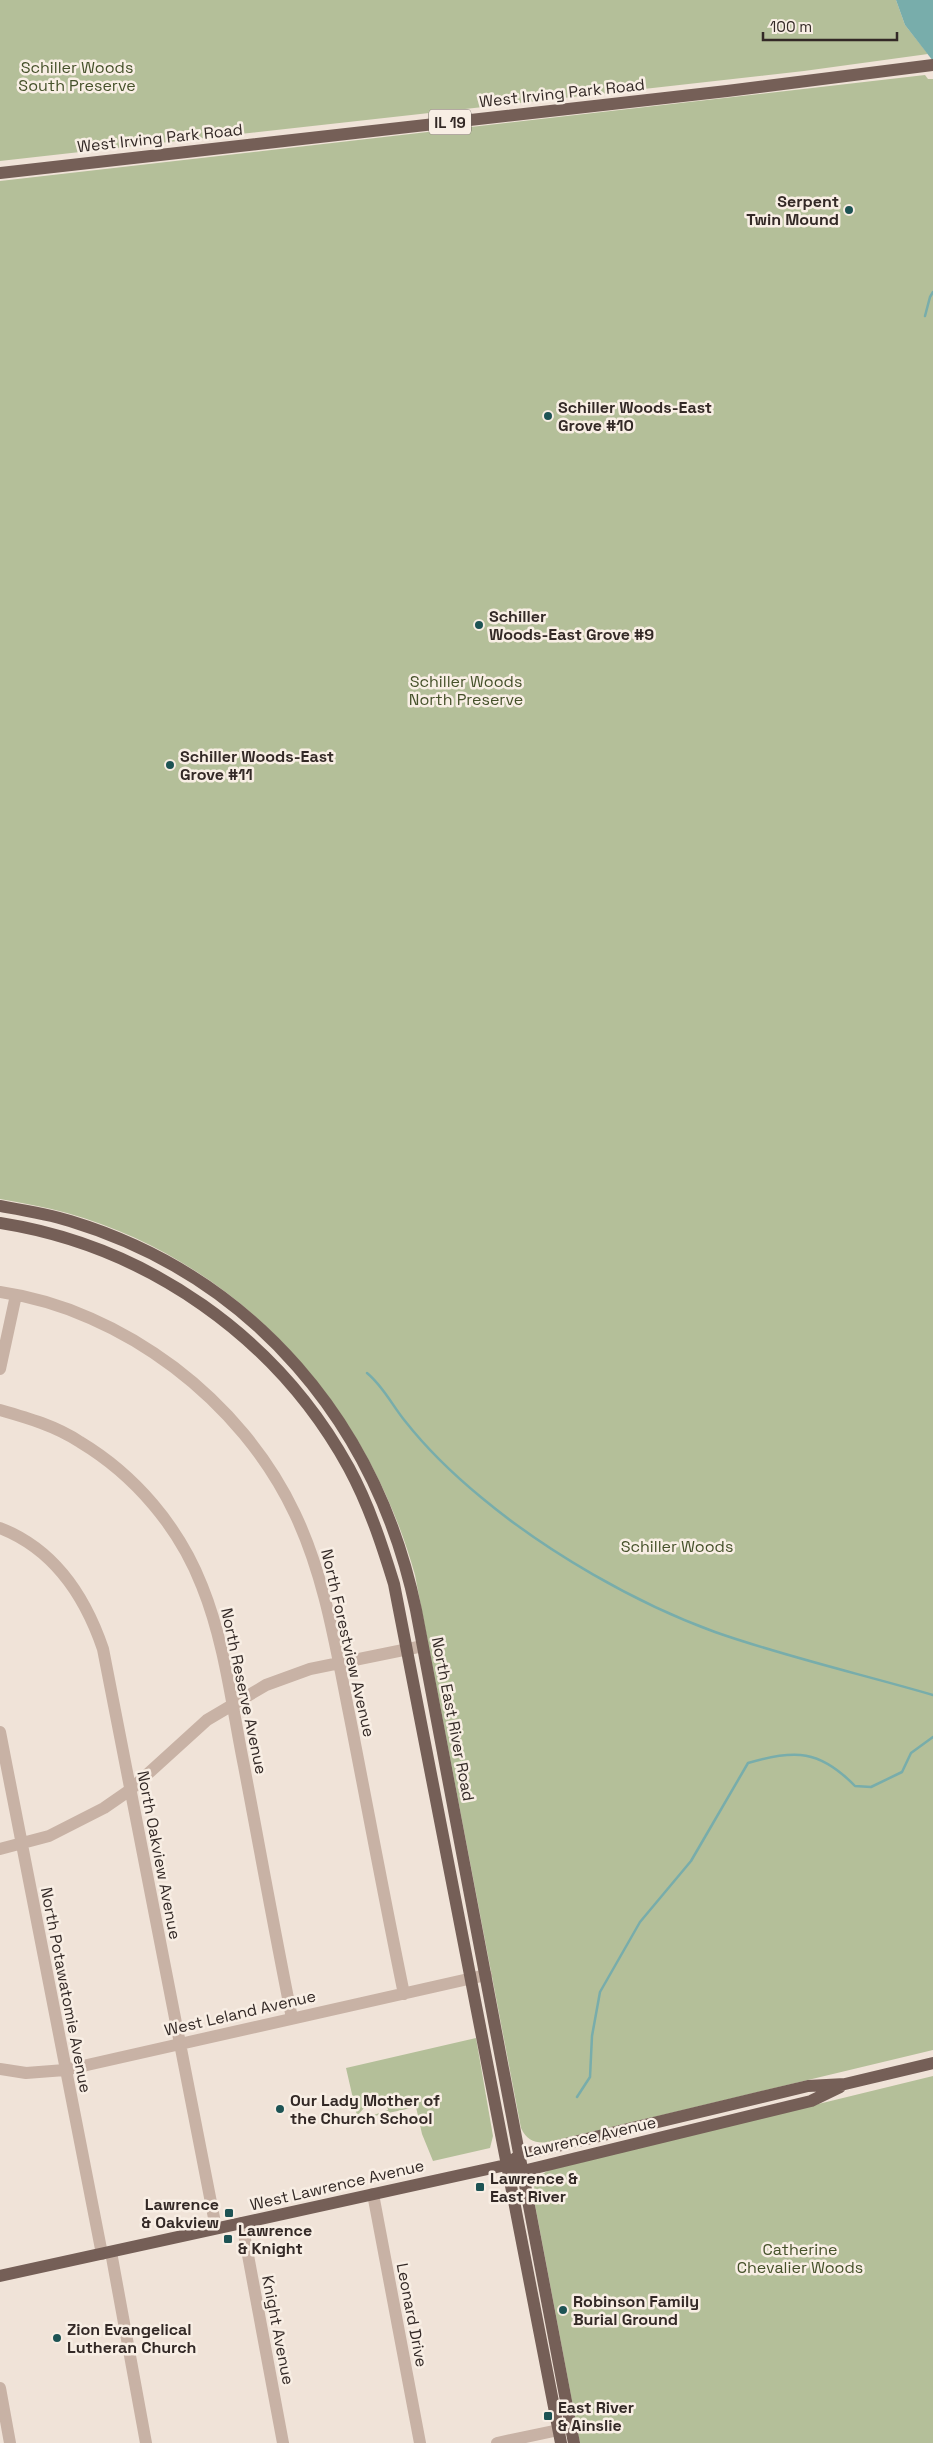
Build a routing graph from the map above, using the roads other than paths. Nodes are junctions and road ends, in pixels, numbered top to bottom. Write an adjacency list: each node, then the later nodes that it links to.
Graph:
1 (933, 65): 2 (main road, West Irving Park Road / IL 19)
2 (0, 173)
3 (0, 1206): 10 (main road, North East River Road)
4 (0, 1223): 11 (main road, North East River Road)
5 (0, 1292): 6 (street, North Forestview Avenue)
6 (16, 1294): 7 (street); 12 (street, North Forestview Avenue)
7 (0, 1369)
8 (0, 1410): 13 (street, North Reserve Avenue)
9 (0, 1528): 15 (street, North Oakview Avenue)
10 (423, 1646): 11 (street); 18 (main road, North East River Road)
11 (407, 1649): 12 (street); 19 (main road, North East River Road)
12 (339, 1663): 13 (street); 20 (street, North Forestview Avenue)
13 (232, 1705): 15 (street); 21 (street, North Reserve Avenue)
14 (0, 1732): 16 (street, North Potawatomie Avenue)
15 (130, 1790): 16 (street); 22 (street, North Oakview Avenue)
16 (22, 1844): 17 (street); 25 (street, North Potawatomie Avenue)
17 (0, 1849)
18 (486, 1975): 19 (street, West Leland Avenue); 27 (main road, North East River Road)
19 (470, 1979): 20 (street, West Leland Avenue); 28 (main road, North East River Road)
20 (404, 1994): 21 (street, West Leland Avenue)
21 (292, 2018): 22 (street, West Leland Avenue)
22 (179, 2044): 25 (street, West Leland Avenue); 32 (street, North Oakview Avenue)
23 (933, 2063): 26 (main road, Lawrence Avenue)
24 (0, 2069): 25 (street, West Leland Avenue)
25 (65, 2070): 33 (street, North Potawatomie Avenue)
26 (844, 2084): 27 (main road, Lawrence Avenue); 29 (main road, Lawrence Avenue)
27 (520, 2155): 28 (main road, Lawrence Avenue); 29 (main road, North East River Road)
28 (506, 2165): 29 (main road, Lawrence Avenue); 30 (main road, West Lawrence Avenue); 37 (main road, North East River Road)
29 (523, 2171): 36 (main road, North East River Road)
30 (373, 2194): 31 (main road, West Lawrence Avenue); 41 (street, Leonard Drive)
31 (242, 2223): 32 (main road, West Lawrence Avenue); 40 (street, Knight Avenue)
32 (216, 2228): 33 (main road, West Lawrence Avenue)
33 (106, 2253): 34 (main road, West Lawrence Avenue); 39 (street, North Potawatomie Avenue)
34 (0, 2276)
35 (0, 2388): 38 (street)
36 (571, 2427): 37 (street); 44 (main road, North East River Road)
37 (558, 2430): 42 (street); 43 (main road, North East River Road)
38 (10, 2443)
39 (146, 2443)
40 (283, 2443)
41 (420, 2443)
42 (497, 2443)
43 (561, 2443)
44 (574, 2443)

